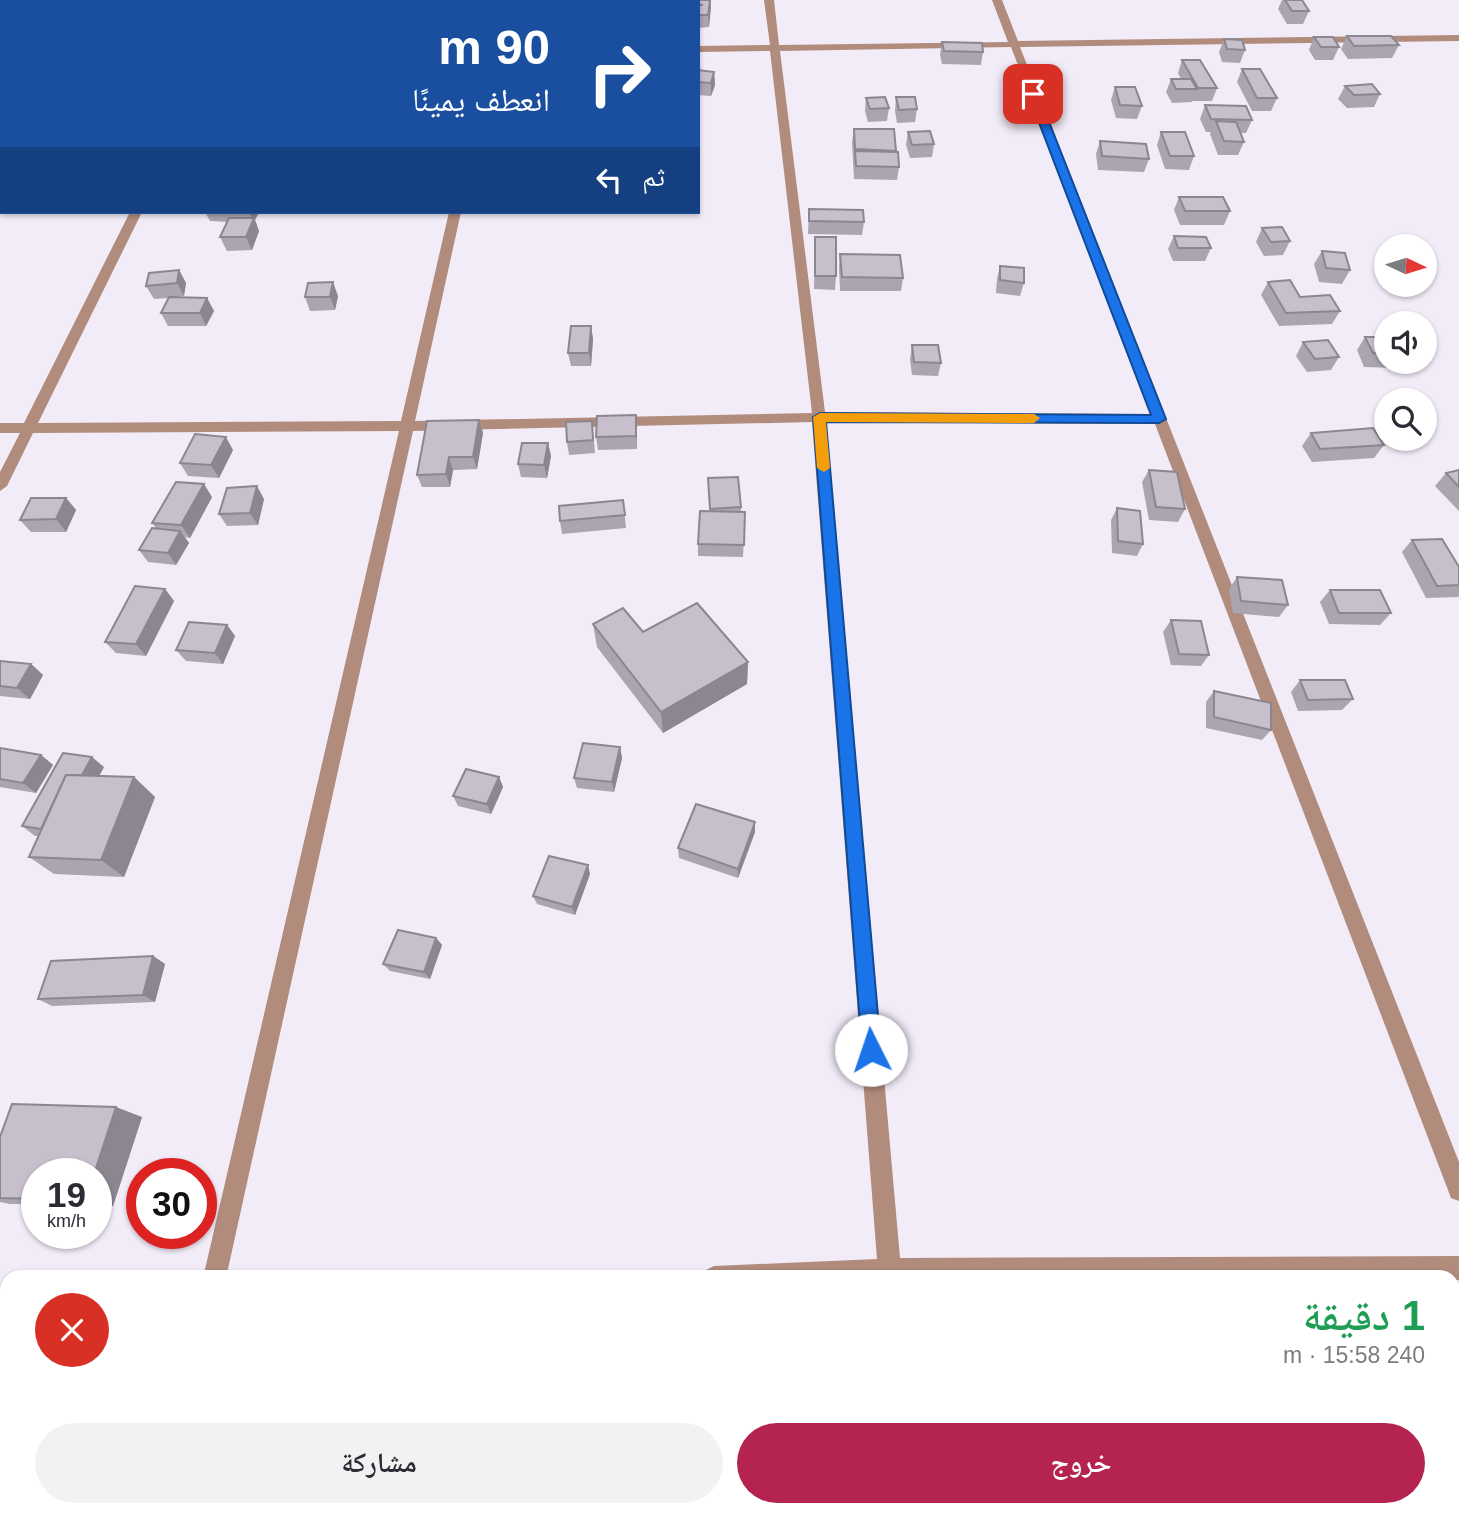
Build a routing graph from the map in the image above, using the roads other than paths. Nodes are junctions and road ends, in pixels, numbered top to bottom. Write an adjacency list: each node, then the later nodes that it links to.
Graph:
1 (769, 0): 5 (street)
2 (997, 0): 4 (street)
3 (1459, 38): 4 (street)
4 (1013, 44): 5 (street); 10 (street)
5 (775, 47): 6 (street); 9 (street)
6 (700, 49)
7 (135, 214): 11 (street)
8 (454, 214): 12 (street)
9 (820, 417): 10 (street); 12 (street); 18 (street)
10 (1159, 419): 15 (street)
11 (29, 426): 12 (street); 13 (street); 14 (street)
12 (406, 426): 17 (street)
13 (0, 428)
14 (0, 486)
15 (1459, 1190)
16 (1459, 1268): 19 (street)
17 (216, 1270)
18 (890, 1270)
19 (1269, 1270)

